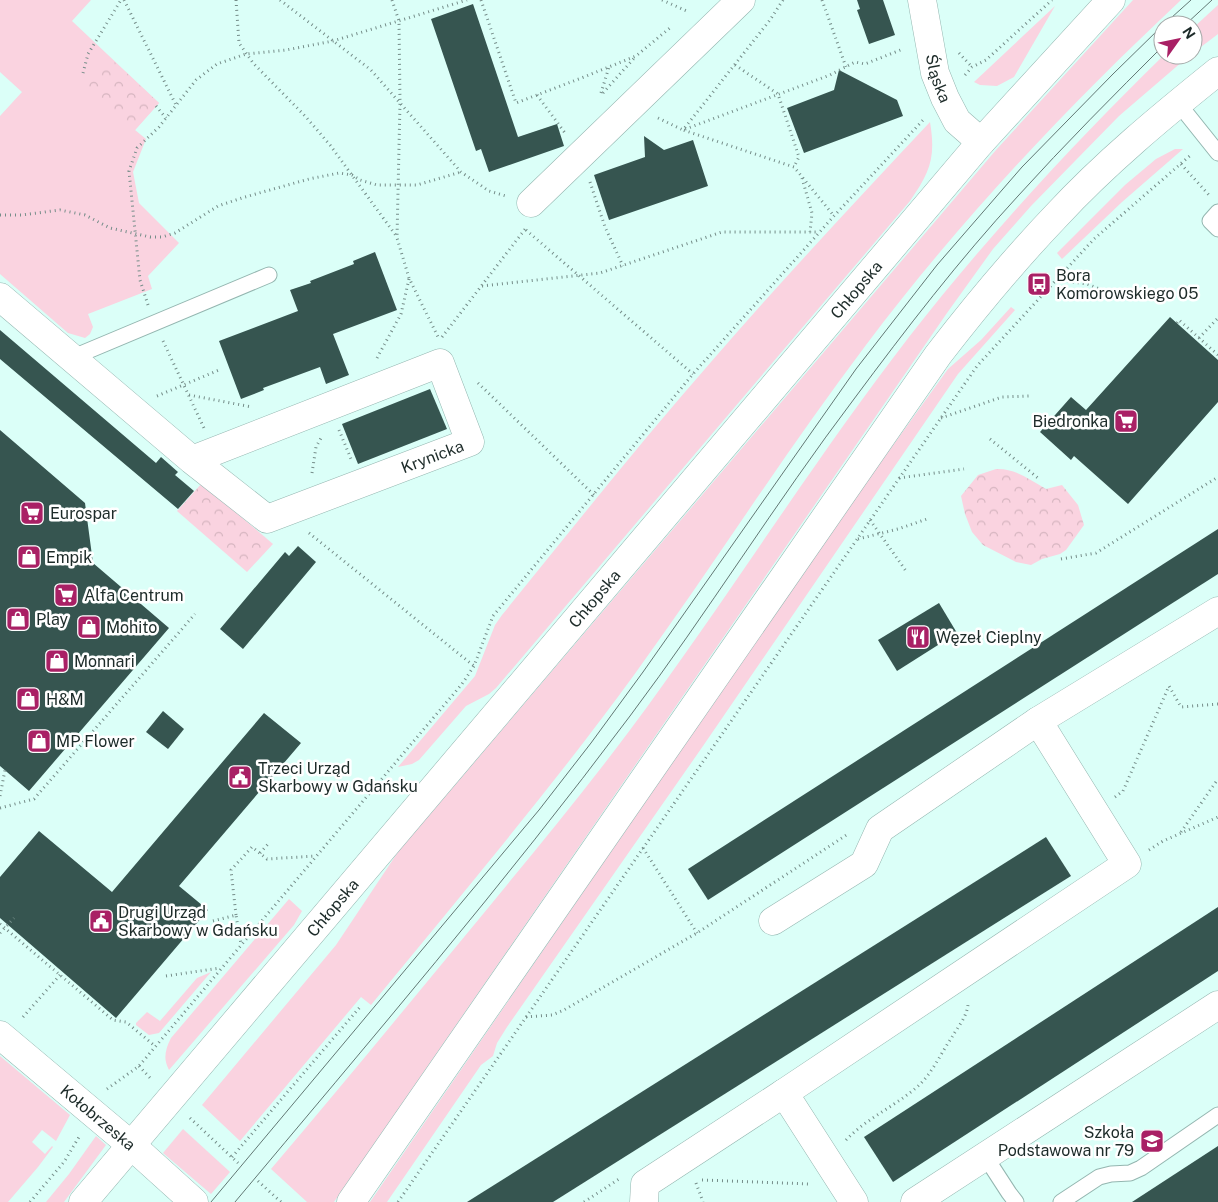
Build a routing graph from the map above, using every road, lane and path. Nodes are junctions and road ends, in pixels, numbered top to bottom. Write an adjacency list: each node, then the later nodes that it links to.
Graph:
1 (122, 0): 25 (path); 31 (path)
2 (236, 0): 19 (path)
3 (280, 0): 17 (path)
4 (392, 0): 15 (path)
5 (467, 0): 15 (path)
6 (481, 0): 27 (path)
7 (741, 0): 40 (main road)
8 (783, 0): 20 (path)
9 (822, 0): 22 (path)
10 (922, 0): 37 (main road, Śląska)
11 (1052, 0): 23 (path)
12 (1111, 0): 37 (main road, Chłopska)
13 (689, 12): 14 (path)
14 (682, 18)
15 (399, 21): 17 (path); 29 (path)
16 (674, 25): 21 (path)
17 (333, 41): 19 (path); 29 (path)
18 (905, 49): 22 (path)
19 (246, 54): 31 (path); 44 (path)
20 (734, 65): 26 (path); 36 (path)
21 (609, 67): 27 (path); 28 (path)
22 (846, 67): 26 (path)
23 (972, 68)
24 (1218, 71): 30 (main road)
25 (83, 73)
26 (778, 94): 36 (path); 42 (path)
27 (537, 95): 40 (path)
28 (601, 96)
29 (400, 102): 43 (path); 46 (path)
30 (1178, 103): 39 (lane); 154 (main road)
31 (176, 105): 35 (path)
32 (156, 106): 35 (path)
33 (651, 116): 36 (path)
34 (927, 116): 50 (path)
35 (166, 118): 56 (path)
36 (683, 130): 42 (path)
37 (982, 142): 141 (main road, Chłopska)
38 (1196, 150): 41 (path)
39 (1218, 153)
40 (582, 156): 47 (main road)
41 (1181, 164): 48 (path); 62 (path)
42 (794, 167): 45 (path)
43 (461, 172): 46 (path); 47 (path)
44 (352, 175): 46 (path); 56 (path); 57 (path)
45 (802, 175): 50 (path); 54 (path)
46 (398, 186): 57 (path)
47 (531, 203): 53 (path)
48 (1215, 205): 52 (lane)
49 (0, 215): 56 (path)
50 (834, 216): 55 (path)
51 (605, 227): 58 (path)
52 (1218, 229)
53 (526, 230): 60 (path); 63 (path)
54 (810, 232): 55 (path); 58 (path)
55 (820, 232): 74 (path)
56 (136, 234): 67 (path)
57 (397, 238): 61 (path)
58 (623, 266): 60 (path)
59 (269, 275): 67 (lane)
60 (578, 276): 63 (path); 74 (path)
61 (409, 278): 63 (path); 72 (path)
62 (1057, 279): 65 (path); 81 (path)
63 (482, 286)
64 (0, 297): 71 (main road, Krynicka)
65 (1120, 297)
66 (1218, 318): 69 (path)
67 (155, 323): 71 (lane); 76 (path)
68 (1177, 323): 69 (path)
69 (1199, 338): 70 (path)
70 (1218, 355)
71 (72, 358): 85 (main road, Krynicka)
72 (373, 364)
73 (219, 370): 76 (path)
74 (692, 374): 91 (path)
75 (472, 377): 91 (path)
76 (183, 384): 77 (path); 79 (path)
77 (189, 394): 80 (path); 85 (path)
78 (1029, 396): 81 (path)
79 (152, 398)
80 (256, 408)
81 (941, 418): 88 (path)
82 (337, 424): 90 (path)
83 (325, 432): 92 (path)
84 (990, 439): 89 (path)
85 (204, 456): 90 (main road, Krynicka); 92 (main road, Krynicka)
86 (964, 469): 88 (path)
87 (1218, 477): 97 (path)
88 (899, 478): 94 (path)
89 (1038, 478)
90 (361, 484): 92 (main road, Krynicka)
91 (594, 494): 101 (path)
92 (296, 509): 101 (path)
93 (927, 519): 95 (path)
94 (870, 520): 95 (path); 96 (path)
95 (880, 533): 96 (path); 98 (path)
96 (857, 539): 112 (path)
97 (1061, 559)
98 (906, 571)
99 (1218, 611): 103 (main road)
100 (195, 614): 107 (path)
101 (474, 666): 114 (path)
102 (1218, 704): 108 (path)
103 (1038, 721): 108 (main road); 119 (main road)
104 (5, 770): 106 (path)
105 (1218, 779): 110 (path)
106 (0, 796)
107 (0, 808)
108 (1094, 811): 115 (main road)
109 (1218, 817): 110 (path)
110 (1180, 834): 115 (path)
111 (270, 842): 113 (path)
112 (643, 848): 131 (path); 131 (path)
113 (260, 853): 114 (path); 116 (path)
114 (316, 856): 123 (path)
115 (1127, 864): 127 (main road)
116 (236, 915): 118 (path); 123 (path)
117 (14, 918): 121 (path)
118 (213, 920)
119 (773, 921)
120 (0, 924): 121 (path)
121 (5, 928): 122 (path); 125 (path)
122 (0, 933)
123 (241, 944): 124 (path)
124 (221, 968): 126 (path); 133 (path)
125 (60, 974): 130 (path); 133 (path)
126 (166, 976)
127 (956, 978): 137 (main road); 148 (path)
128 (1218, 1005): 142 (main road)
129 (360, 1007): 143 (path)
130 (23, 1017)
131 (526, 1018): 155 (path)
132 (0, 1035): 141 (main road, Kołobrzeska)
133 (154, 1046): 134 (path)
134 (139, 1066): 135 (path); 136 (path)
135 (156, 1084)
136 (103, 1093)
137 (784, 1094): 145 (main road); 148 (main road)
138 (1218, 1115): 160 (lane)
139 (190, 1118): 143 (path)
140 (81, 1134): 150 (path)
141 (131, 1145): 151 (main road, Chłopska); 152 (main road, Kołobrzeska)
142 (985, 1156): 149 (main road); 159 (lane)
143 (232, 1157): 144 (path)
144 (238, 1163)
145 (687, 1171): 148 (path); 157 (main road); 158 (path)
146 (622, 1177): 156 (path)
147 (258, 1181): 153 (path)
148 (843, 1185)
149 (921, 1200)
150 (30, 1202)
151 (83, 1202)
152 (194, 1202)
153 (281, 1202)
154 (351, 1202)
155 (398, 1202)
156 (584, 1202)
157 (644, 1202)
158 (703, 1202)
159 (1016, 1202)
160 (1061, 1202)

